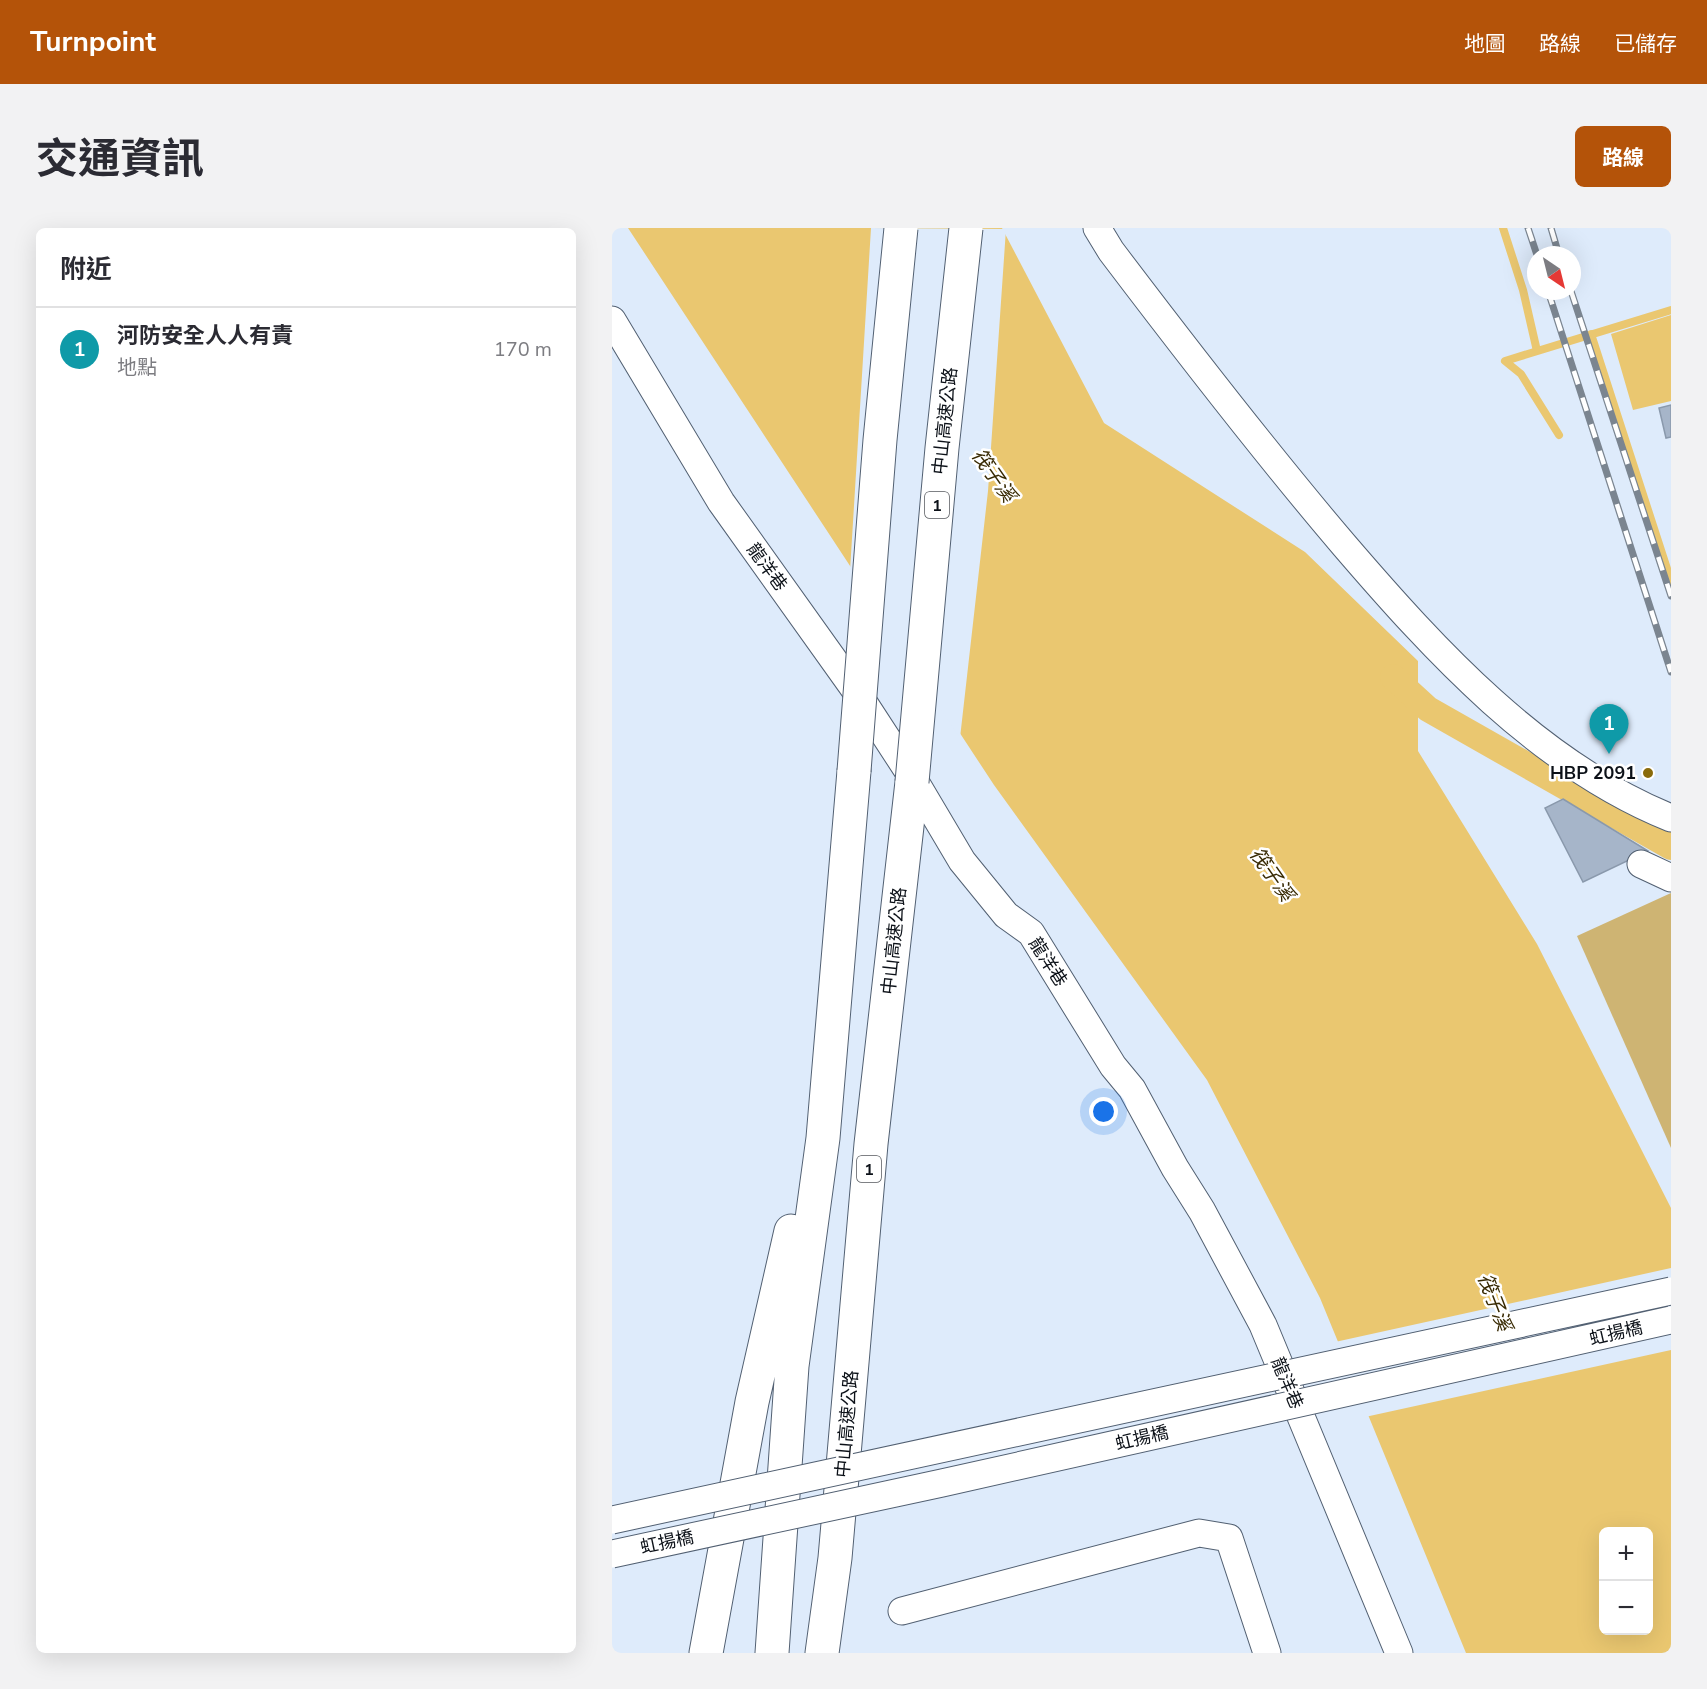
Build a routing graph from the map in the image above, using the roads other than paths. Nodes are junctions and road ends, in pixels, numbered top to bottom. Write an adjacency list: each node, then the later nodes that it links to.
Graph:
1 (901, 228): 8 (highway, bridge)
2 (966, 228): 13 (highway, 中山高速公路 / 1, bridge)
3 (1097, 228): 5 (street)
4 (612, 320): 20 (street, 龍洋巷)
5 (1671, 818)
6 (1641, 864): 7 (street)
7 (1671, 878)
8 (830, 1064): 15 (highway); 16 (highway)
9 (1671, 1291): 11 (street, 虹揚橋, bridge)
10 (1671, 1320): 12 (street, 虹揚橋, bridge)
11 (612, 1520)
12 (612, 1554)
13 (835, 1558): 17 (highway, 中山高速公路 / 1); 18 (highway)
14 (902, 1611): 19 (street)
15 (706, 1653)
16 (772, 1653)
17 (822, 1653)
18 (830, 1653)
19 (1267, 1653)
20 (1399, 1653)

